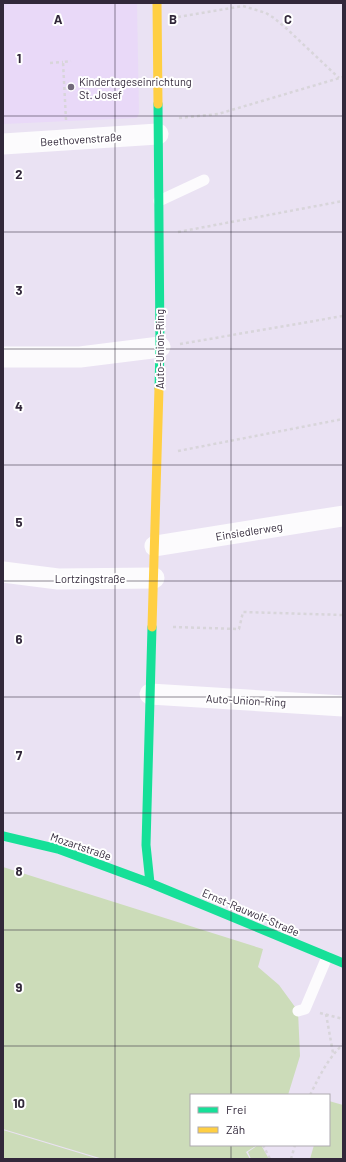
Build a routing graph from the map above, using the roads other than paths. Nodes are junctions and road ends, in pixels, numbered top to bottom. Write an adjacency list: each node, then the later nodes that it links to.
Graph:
1 (157, 3): 2 (street, Auto-Union-Ring)
2 (158, 127): 3 (street, Beethovenstraße); 5 (street, Auto-Union-Ring)
3 (3, 144)
4 (204, 180): 5 (lane)
5 (159, 201): 6 (street, Auto-Union-Ring)
6 (160, 347): 7 (street); 9 (street, Auto-Union-Ring)
7 (3, 357)
8 (343, 516): 9 (street, Einsiedlerweg)
9 (155, 546): 11 (street, Auto-Union-Ring)
10 (3, 572): 11 (street, Lortzingstraße)
11 (154, 578): 12 (street, Auto-Union-Ring)
12 (150, 694): 13 (street, Auto-Union-Ring); 15 (street, Auto-Union-Ring)
13 (343, 706)
14 (3, 836): 15 (street, Mozartstraße)
15 (150, 883): 16 (street, Ernst-Rauwolf-Straße)
16 (327, 957): 17 (street, Ernst-Rauwolf-Straße); 18 (lane)
17 (343, 962)
18 (301, 1010)

